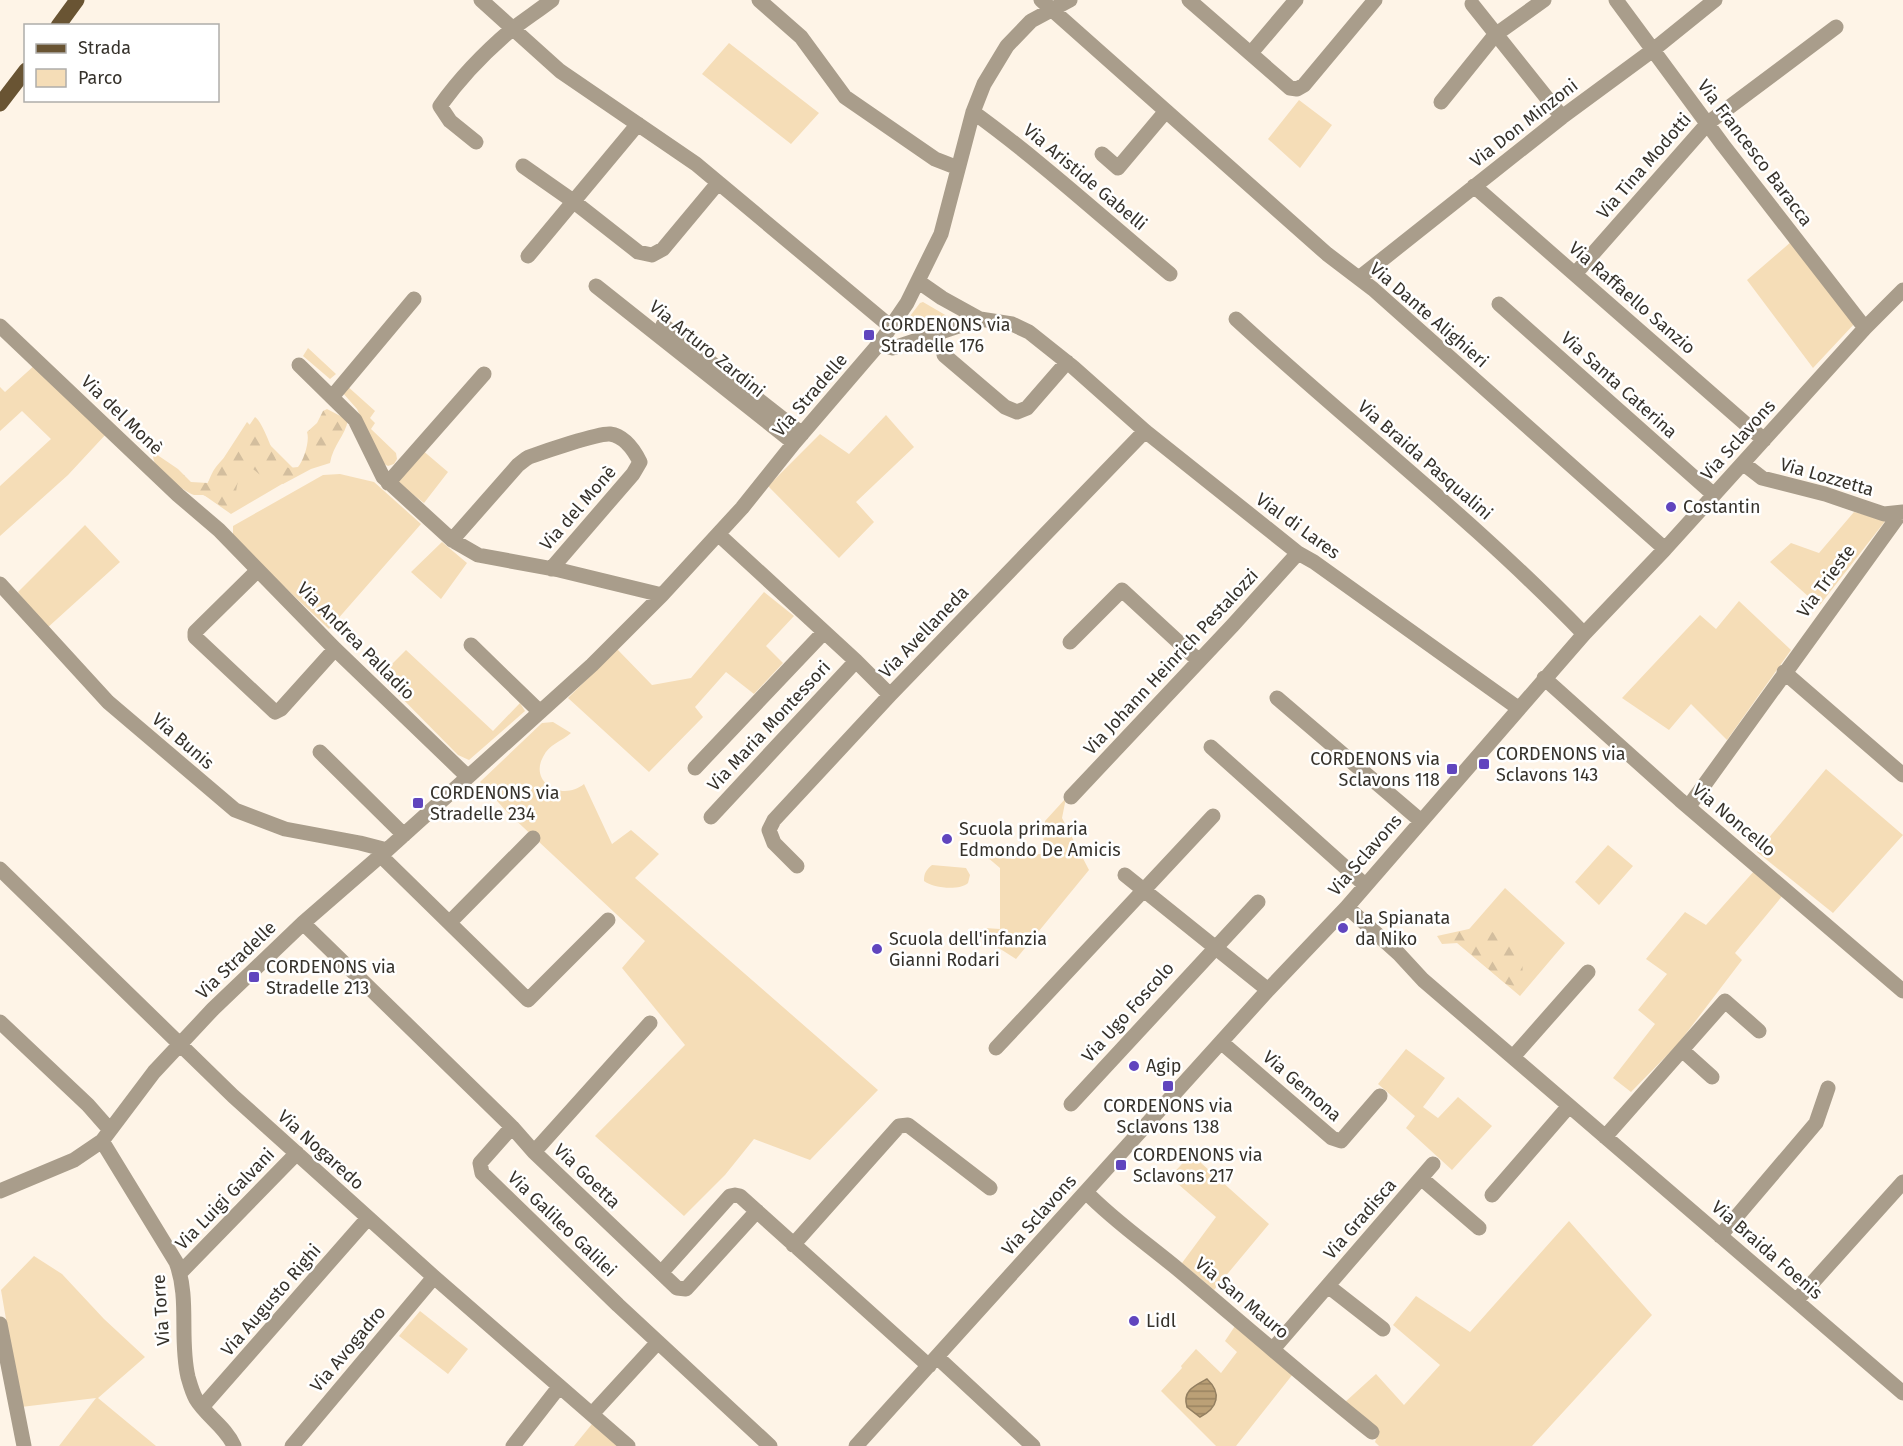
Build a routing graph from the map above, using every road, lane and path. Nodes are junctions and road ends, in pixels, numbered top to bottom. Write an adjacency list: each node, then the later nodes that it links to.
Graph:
1 (77, 0): 14 (main road)
2 (481, 0): 16 (street)
3 (552, 0): 16 (street)
4 (759, 0): 31 (street)
5 (1070, 0): 12 (street, Via Stradelle)
6 (1189, 0): 19 (street)
7 (1296, 0): 19 (street)
8 (1375, 0): 19 (street)
9 (1544, 0): 17 (street)
10 (1616, 0): 18 (street, Via Francesco Baracca)
11 (1716, 0): 18 (street, Via Don Minzoni)
12 (1046, 4): 23 (street, Via Dante Alighieri); 24 (street, Via Stradelle)
13 (1472, 4): 17 (street)
14 (59, 24)
15 (1836, 27): 26 (street, Via Tina Modotti)
16 (512, 29): 27 (street); 28 (street)
17 (1496, 35): 21 (street); 25 (street)
18 (1653, 50): 25 (street, Via Don Minzoni); 26 (street, Via Francesco Baracca)
19 (1251, 54)
20 (24, 73): 22 (main road)
21 (1441, 102)
22 (0, 104)
23 (1166, 111): 29 (street); 38 (street, Via Dante Alighieri)
24 (973, 112): 31 (street, Via Stradelle); 36 (street, Via Aristide Gabelli)
25 (1562, 117): 33 (street, Via Don Minzoni)
26 (1708, 123): 37 (street, Via Tina Modotti); 49 (street, Via Francesco Baracca)
27 (638, 124): 32 (street); 34 (street)
28 (476, 142)
29 (1102, 154)
30 (523, 166): 34 (street)
31 (958, 168): 39 (street, Via Stradelle)
32 (718, 183): 34 (street); 48 (street)
33 (1474, 186): 37 (street, Via Raffaello Sanzio); 38 (street, Via Don Minzoni)
34 (573, 201): 35 (street)
35 (528, 256)
36 (1170, 274)
37 (1575, 274): 58 (street, Via Raffaello Sanzio)
38 (1359, 278): 66 (street, Via Dante Alighieri)
39 (919, 282): 44 (street, Vial di Lares); 48 (street, Via Stradelle)
40 (596, 286): 57 (street, Via Arturo Zardini)
41 (1903, 290): 49 (street, Via Sclavons)
42 (414, 299): 55 (street)
43 (1499, 304): 61 (street, Via Santa Caterina)
44 (980, 319): 50 (street, Vial di Lares); 52 (street, Vial di Lares)
45 (1236, 319): 73 (street, Via Braida Pasqualini)
46 (0, 326): 63 (street, Via del Monè)
47 (663, 326): 57 (street, Via Arturo Zardini)
48 (891, 327): 50 (street, Via Stradelle)
49 (1865, 328): 58 (street, Via Sclavons)
50 (879, 344): 57 (street, Via Stradelle)
51 (944, 355): 52 (street)
52 (1068, 362): 56 (street, Vial di Lares)
53 (299, 364): 55 (street, Via del Monè)
54 (484, 374): 60 (street)
55 (332, 397): 60 (street, Via del Monè)
56 (1145, 431): 67 (street, Vial di Lares); 81 (street, Via Avellaneda)
57 (798, 439): 64 (street, Via Stradelle)
58 (1764, 440): 59 (street, Via Sclavons)
59 (1744, 464): 61 (street, Via Sclavons); 62 (street, Via Lozzetta)
60 (388, 483): 65 (street, Via del Monè)
61 (1714, 495): 66 (street, Via Sclavons)
62 (1902, 513): 79 (street, Via Trieste)
63 (219, 530): 69 (street, Via Andrea Palladio)
64 (718, 534): 71 (street, Via Stradelle); 72 (street, Via Maria Montessori)
65 (452, 540): 68 (street, Via del Monè); 68 (street, Via del Monè)
66 (1665, 549): 73 (street, Via Sclavons)
67 (1298, 553): 78 (street, Via Johann Heinrich Pestalozzi); 83 (street, Vial di Lares)
68 (551, 569): 71 (street, Via del Monè)
69 (258, 570): 76 (street, Via Andrea Palladio); 76 (street)
70 (0, 584): 97 (street, Via Bunis)
71 (662, 595): 84 (street, Via Stradelle)
72 (824, 632): 77 (street, Via Maria Montessori); 87 (street, Via Maria Montessori)
73 (1584, 634): 80 (street, Via Sclavons)
74 (1070, 642): 78 (street)
75 (471, 645): 84 (street)
76 (335, 649): 89 (street, Via Andrea Palladio)
77 (856, 661): 81 (street, Via Maria Montessori); 93 (street, Via Maria Montessori)
78 (1199, 661): 90 (street, Via Johann Heinrich Pestalozzi)
79 (1784, 672): 88 (street); 91 (street, Via Trieste)
80 (1544, 678): 83 (street, Via Sclavons); 91 (street, Via Noncello)
81 (890, 695): 98 (street, Via Avellaneda)
82 (1276, 698): 94 (street)
83 (1518, 708): 94 (street, Via Sclavons)
84 (540, 712): 89 (street, Via Stradelle)
85 (1211, 747): 101 (street)
86 (321, 752): 95 (street)
87 (695, 768)
88 (1903, 775)
89 (468, 777): 95 (street, Via Stradelle)
90 (1071, 797)
91 (1689, 806): 110 (street, Via Noncello)
92 (1213, 816): 102 (street)
93 (711, 817)
94 (1421, 821): 101 (street, Via Sclavons)
95 (404, 834): 97 (street, Via Stradelle)
96 (533, 838): 106 (street)
97 (384, 853): 106 (street); 107 (street, Via Stradelle)
98 (797, 866)
99 (0, 869): 116 (street, Via Nogaredo)
100 (1125, 875): 102 (street)
101 (1365, 885): 104 (street, Via Sclavons)
102 (1142, 890): 108 (street); 117 (street)
103 (1258, 902): 108 (street, Via Ugo Foscolo)
104 (1347, 907): 111 (street, Via Sclavons); 119 (street, Via Braida Foenis)
105 (608, 920): 106 (street)
106 (450, 922)
107 (303, 923): 116 (street, Via Stradelle); 125 (street, Via Galileo Galilei)
108 (1214, 948): 111 (street); 123 (street, Via Ugo Foscolo)
109 (1588, 972): 119 (street)
110 (1902, 989)
111 (1268, 990): 115 (street, Via Sclavons)
112 (0, 1022): 126 (street)
113 (650, 1023): 128 (street, Via Goetta)
114 (1759, 1031): 118 (street)
115 (1221, 1042): 122 (street, Via Gemona); 135 (street, Via Sclavons)
116 (180, 1044): 126 (street, Via Stradelle); 129 (street, Via Nogaredo)
117 (996, 1048)
118 (1682, 1050): 120 (street); 127 (street)
119 (1513, 1057): 124 (street, Via Braida Foenis)
120 (1712, 1077)
121 (1828, 1088): 140 (street)
122 (1380, 1096)
123 (1071, 1104)
124 (1569, 1106): 127 (street, Via Braida Foenis); 136 (street)
125 (512, 1127): 128 (street, Via Galileo Galilei); 149 (street, Via Galileo Galilei)
126 (106, 1136): 134 (street, Via Stradelle); 142 (street, Via Torre)
127 (1605, 1137): 140 (street, Via Braida Foenis)
128 (534, 1152): 143 (street, Via Goetta)
129 (297, 1154): 138 (street, Via Nogaredo); 142 (street, Via Luigi Galvani)
130 (1433, 1164): 131 (street, Via Gradisca)
131 (1421, 1178): 139 (street, Via Gradisca); 145 (street, Via Gradisca)
132 (1903, 1182): 146 (street)
133 (990, 1188): 141 (street)
134 (0, 1191)
135 (1086, 1192): 150 (street, Via San Mauro); 151 (street, Via Sclavons)
136 (1492, 1196)
137 (757, 1211): 141 (street); 143 (street); 143 (street, Via Goetta)
138 (368, 1218): 144 (street, Via Nogaredo); 154 (street, Via Augusto Righi)
139 (1479, 1228)
140 (1720, 1236): 146 (street, Via Braida Foenis)
141 (793, 1245): 151 (street)
142 (180, 1273): 154 (street, Via Torre)
143 (661, 1273)
144 (434, 1277): 152 (street, Via Nogaredo); 159 (street, Via Avogadro)
145 (1328, 1286): 148 (street, Via Gradisca); 150 (street, Via Gradisca)
146 (1796, 1301): 153 (street, Via Braida Foenis)
147 (0, 1324): 157 (street)
148 (1383, 1329)
149 (658, 1342): 155 (street); 162 (street, Via Galileo Galilei)
150 (1273, 1349): 156 (street, Via San Mauro)
151 (933, 1362): 163 (street, Via Sclavons); 164 (street)
152 (559, 1387): 155 (street, Via Nogaredo); 160 (street)
153 (1903, 1393)
154 (202, 1407): 158 (street, Via Torre)
155 (592, 1414): 161 (street, Via Nogaredo)
156 (1372, 1432)
157 (24, 1446)
158 (234, 1446)
159 (292, 1446)
160 (513, 1446)
161 (628, 1446)
162 (770, 1446)
163 (856, 1446)
164 (1033, 1446)

